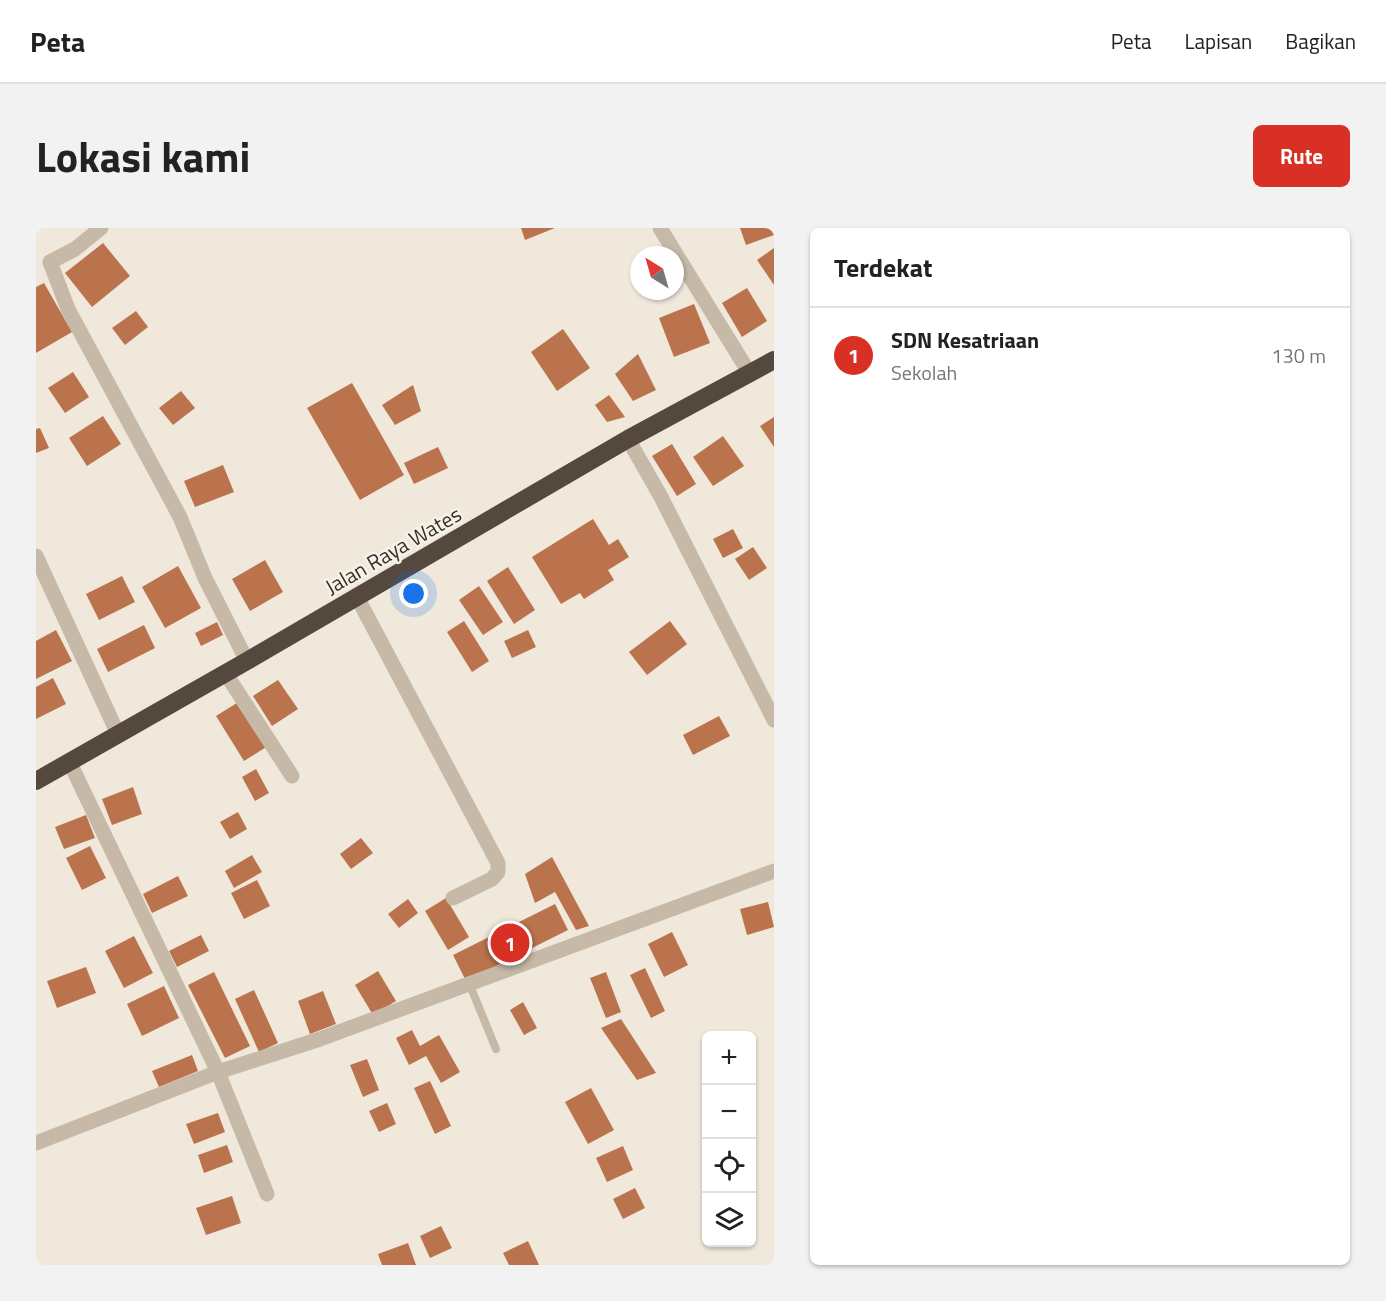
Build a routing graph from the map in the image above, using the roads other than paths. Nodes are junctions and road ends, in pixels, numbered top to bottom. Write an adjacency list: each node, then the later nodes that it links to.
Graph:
1 (101, 228): 3 (street)
2 (660, 228): 5 (street)
3 (43, 265): 9 (street)
4 (774, 360): 5 (highway, Jalan Raya Wates)
5 (750, 374): 6 (highway, Jalan Raya Wates)
6 (628, 439): 8 (highway, Jalan Raya Wates); 11 (street)
7 (36, 557): 12 (street)
8 (357, 597): 9 (highway, Jalan Raya Wates); 17 (street)
9 (247, 661): 10 (highway, Jalan Raya Wates)
10 (225, 674): 12 (highway, Jalan Raya Wates); 14 (street)
11 (773, 715)
12 (118, 734): 13 (highway, Jalan Raya Wates)
13 (69, 761): 15 (highway, Jalan Raya Wates); 20 (street)
14 (292, 776)
15 (36, 781)
16 (774, 872): 18 (street)
17 (453, 898)
18 (469, 983): 19 (lane); 20 (street)
19 (496, 1049)
20 (218, 1072): 21 (street); 22 (street)
21 (36, 1143)
22 (267, 1194)

